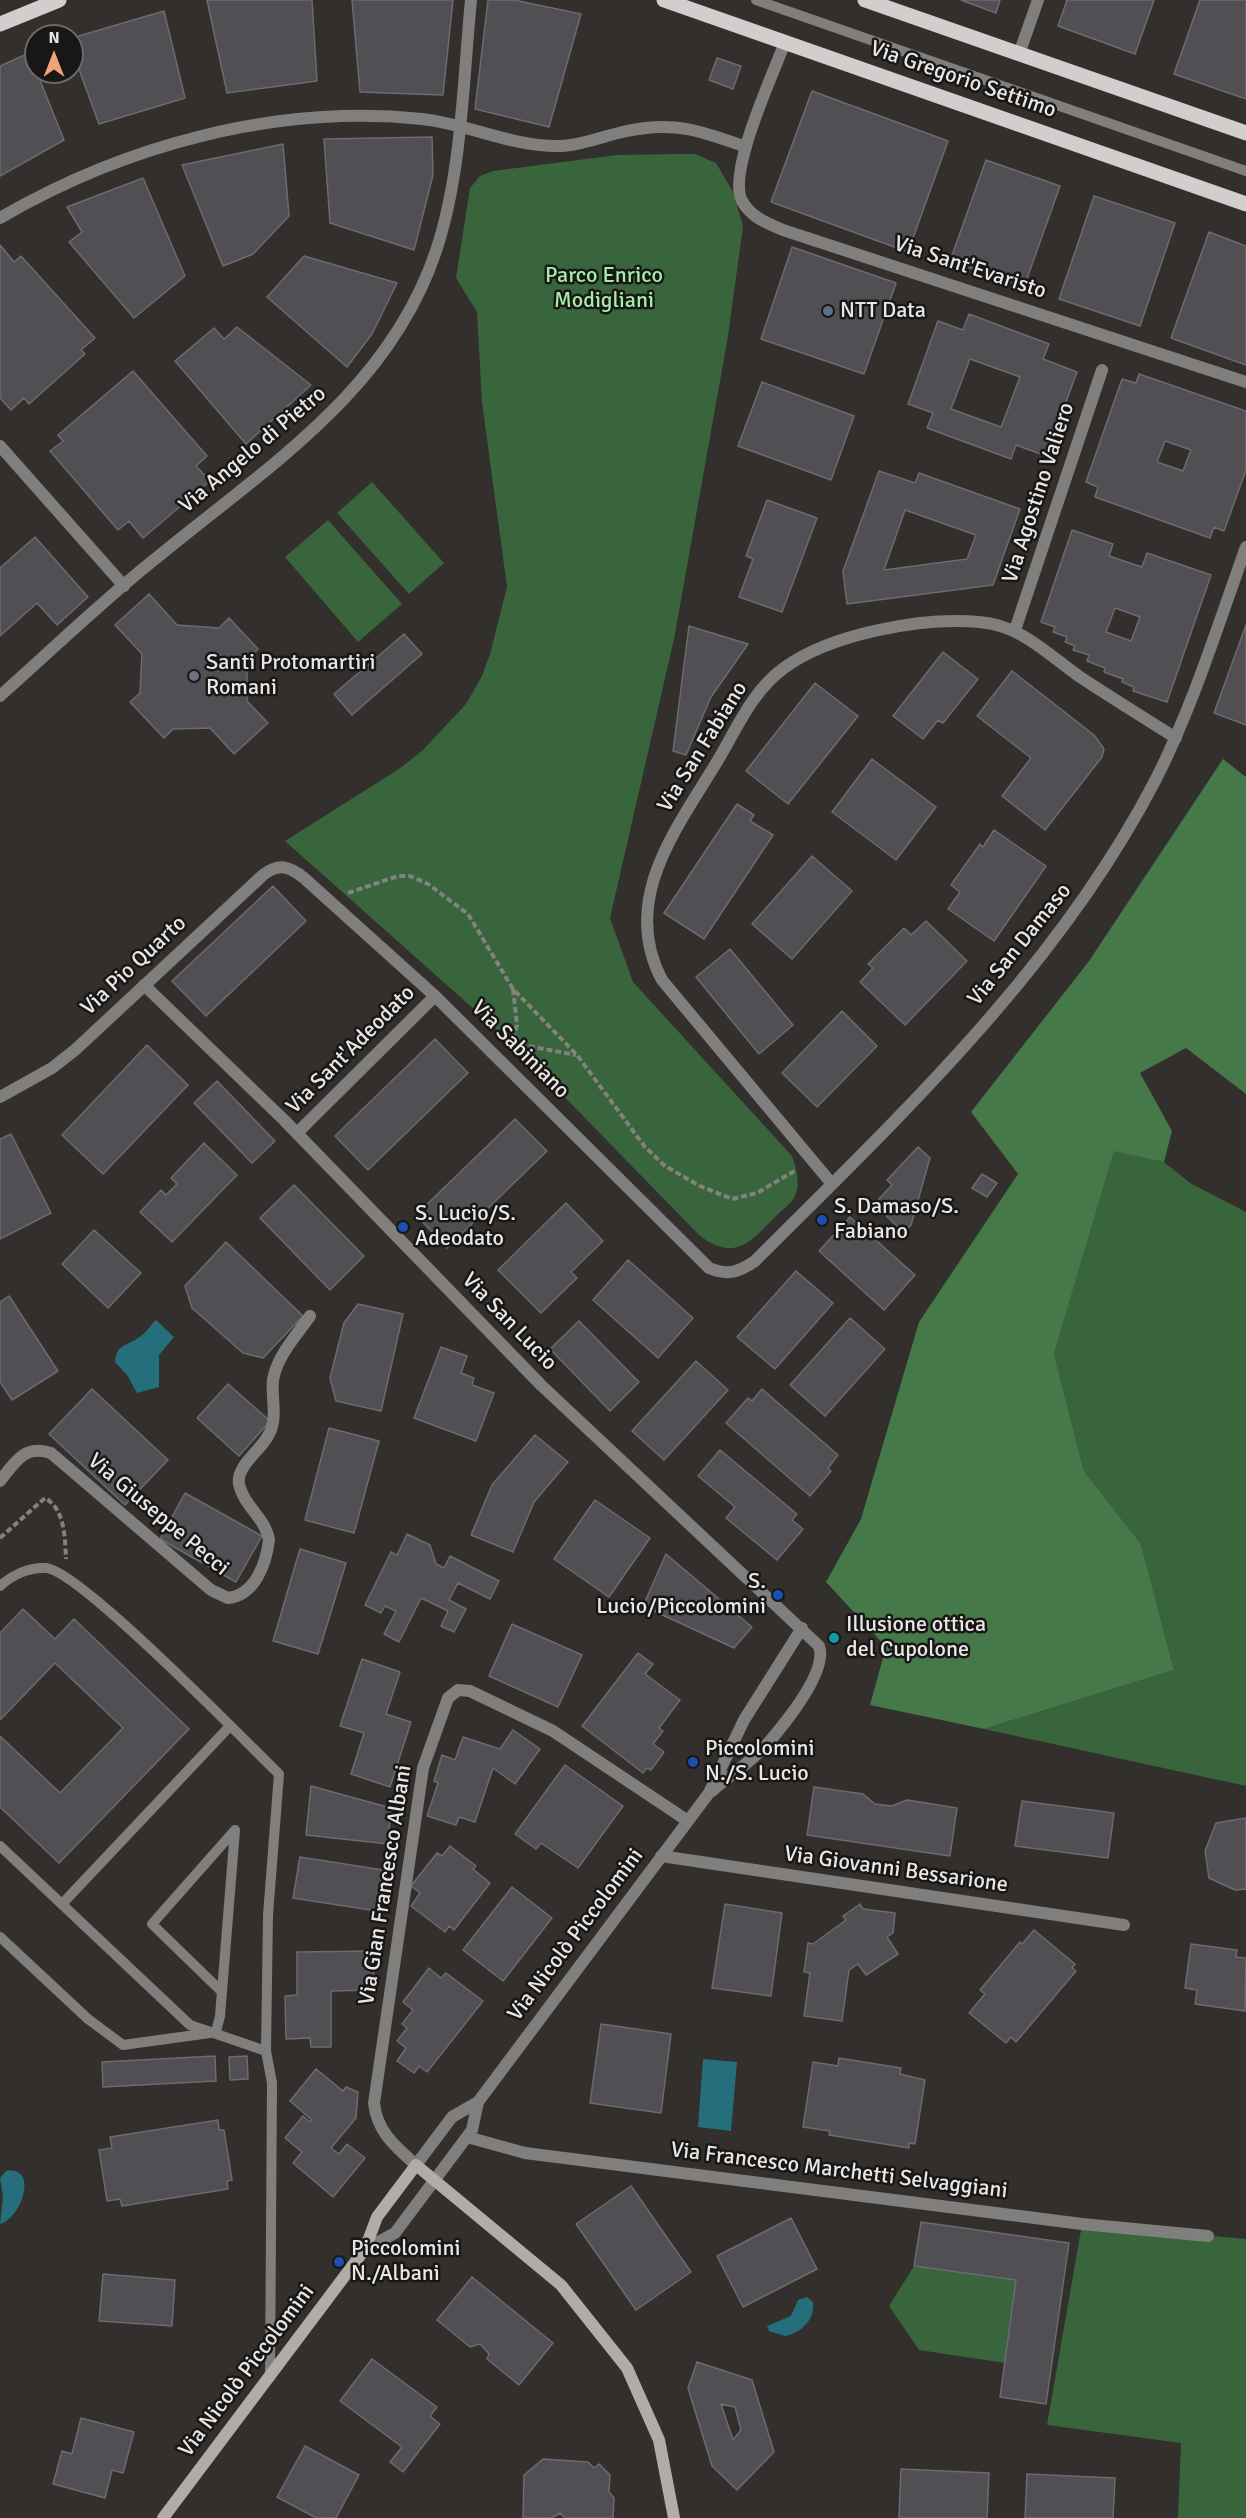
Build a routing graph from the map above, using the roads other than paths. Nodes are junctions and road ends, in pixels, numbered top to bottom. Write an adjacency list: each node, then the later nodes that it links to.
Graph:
1 (59, 0): 7 (main road)
2 (471, 0): 10 (street, Via Angelo di Pietro)
3 (667, 0): 8 (main road, Via Gregorio Settimo)
4 (756, 0): 13 (lane, Via Gregorio Settimo)
5 (865, 0): 9 (main road, Via Gregorio Settimo)
6 (1038, 0): 9 (street)
7 (0, 24)
8 (785, 42): 12 (street, Via Sant'Evaristo); 14 (main road, Via Gregorio Settimo)
9 (1019, 54): 11 (main road, Via Gregorio Settimo)
10 (458, 124): 12 (street); 15 (street); 20 (street, Via Angelo di Pietro)
11 (1246, 133)
12 (746, 147): 17 (street, Via Sant'Evaristo)
13 (1246, 171)
14 (1246, 204)
15 (0, 218)
16 (1102, 370): 21 (street, Via Agostino Valiero)
17 (1246, 382)
18 (0, 446): 20 (street)
19 (1246, 547): 23 (street, Via San Damaso)
20 (124, 586): 22 (street, Via Angelo di Pietro)
21 (1015, 630): 23 (street, Via San Fabiano); 29 (street, Via San Fabiano)
22 (0, 696)
23 (1176, 738): 29 (street, Via San Damaso)
24 (293, 870): 25 (street, Via Pio Quarto); 26 (street, Via Sabiniano)
25 (144, 985): 27 (street, Via Pio Quarto); 28 (street, Via San Lucio)
26 (435, 996): 28 (street, Via Sant'Adeodato); 30 (street, Via Sabiniano)
27 (0, 1096)
28 (297, 1133): 34 (street, Via San Lucio)
29 (832, 1184): 30 (street, Via San Damaso)
30 (709, 1268)
31 (310, 1316): 32 (street, Via Giuseppe Pecci)
32 (0, 1481)
33 (0, 1586): 35 (lane)
34 (802, 1628): 36 (street, Via Nicolò Piccolomini); 36 (street, Via Nicolò Piccolomini)
35 (230, 1726): 40 (lane); 45 (lane)
36 (709, 1793): 37 (street, Via Nicolò Piccolomini)
37 (688, 1821): 39 (street, Via Nicolò Piccolomini); 48 (street, Via Gian Francesco Albani)
38 (0, 1846): 40 (lane)
39 (661, 1856): 41 (street, Via Giovanni Bessarione); 46 (street, Via Nicolò Piccolomini)
40 (62, 1904): 44 (lane)
41 (1124, 1925)
42 (0, 1937): 44 (lane)
43 (222, 1992): 43 (lane); 44 (lane)
44 (216, 2032): 45 (lane)
45 (266, 2051): 52 (lane)
46 (478, 2102): 47 (street, Via Nicolò Piccolomini); 48 (street, Via Nicolò Piccolomini)
47 (467, 2138): 49 (street, Via Nicolò Piccolomini); 50 (street, Via Francesco Marchetti Selvaggiani)
48 (416, 2165): 49 (main road); 51 (main road, Via Nicolò Piccolomini)
49 (435, 2181): 51 (street, Via Nicolò Piccolomini); 54 (main road)
50 (1208, 2236)
51 (365, 2249): 52 (main road, Via Nicolò Piccolomini)
52 (270, 2377): 53 (main road, Via Nicolò Piccolomini)
53 (164, 2518)
54 (674, 2518)

